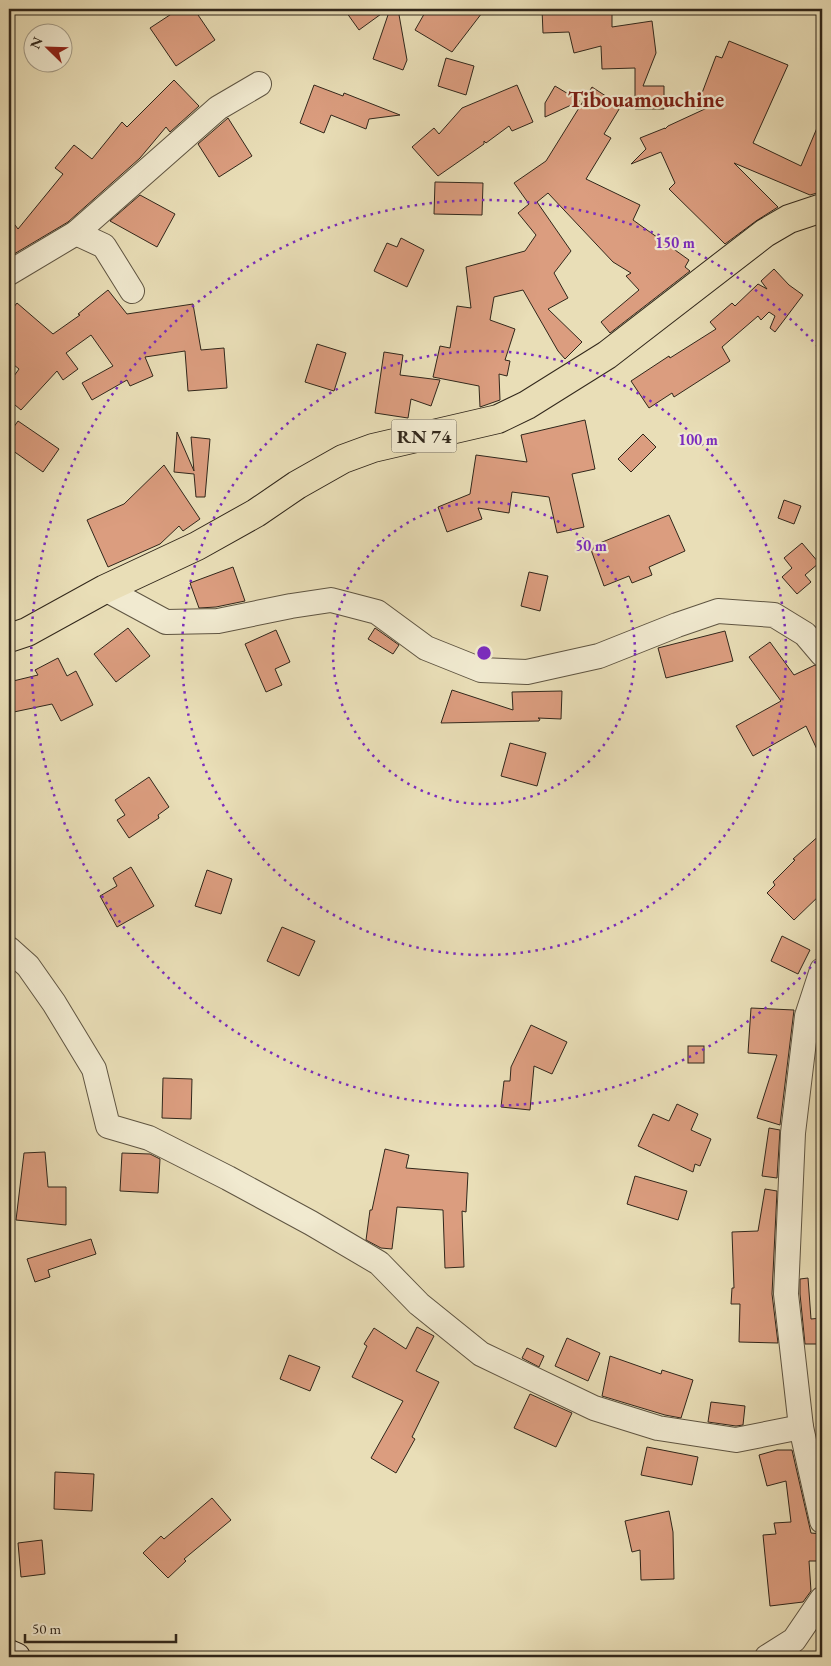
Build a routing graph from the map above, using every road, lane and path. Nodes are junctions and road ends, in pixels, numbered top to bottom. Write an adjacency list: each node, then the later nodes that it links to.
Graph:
1 (259, 84): 3 (street)
2 (822, 208): 6 (main road, RN 74)
3 (76, 232): 4 (street); 5 (street)
4 (9, 273)
5 (132, 291)
6 (105, 589): 7 (main road, RN 74); 8 (street)
7 (9, 638)
8 (822, 654)
9 (9, 949): 11 (street)
10 (822, 970): 11 (street)
11 (801, 1427): 12 (street)
12 (822, 1521)
13 (822, 1599): 16 (street)
14 (9, 1654): 15 (street)
15 (16, 1657)
16 (767, 1657)

